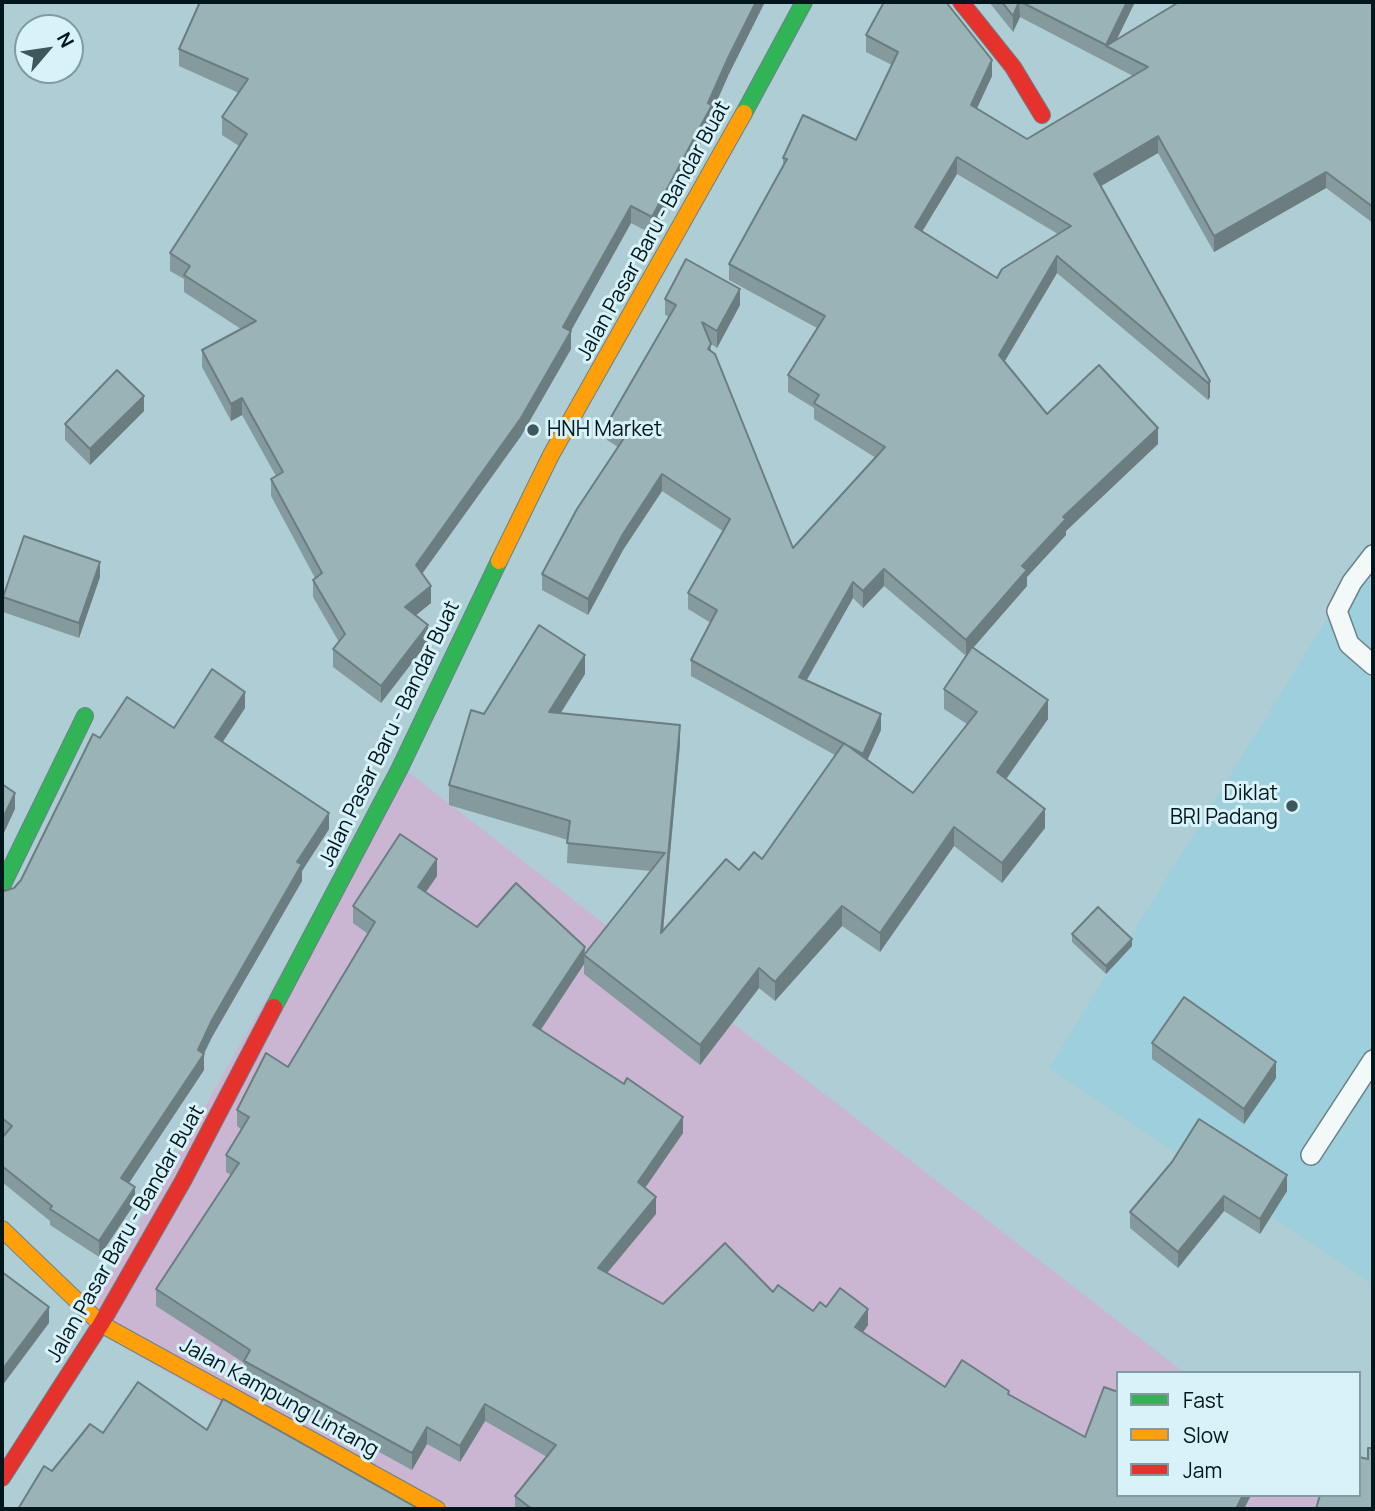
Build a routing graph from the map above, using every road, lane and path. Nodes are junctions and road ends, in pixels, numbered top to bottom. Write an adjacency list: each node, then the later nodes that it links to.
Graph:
1 (804, 2): 11 (street, Jalan Pasar Baru - Bandar Buat)
2 (961, 2): 3 (street)
3 (1042, 115)
4 (1373, 555): 5 (lane)
5 (1373, 665)
6 (85, 716): 7 (street)
7 (2, 886)
8 (1373, 1060): 9 (lane)
9 (1311, 1155)
10 (2, 1229): 11 (street, Jalan Kampung Lintang)
11 (101, 1324): 12 (street, Jalan Pasar Baru - Bandar Buat); 13 (street, Jalan Kampung Lintang)
12 (2, 1478)
13 (438, 1509)

